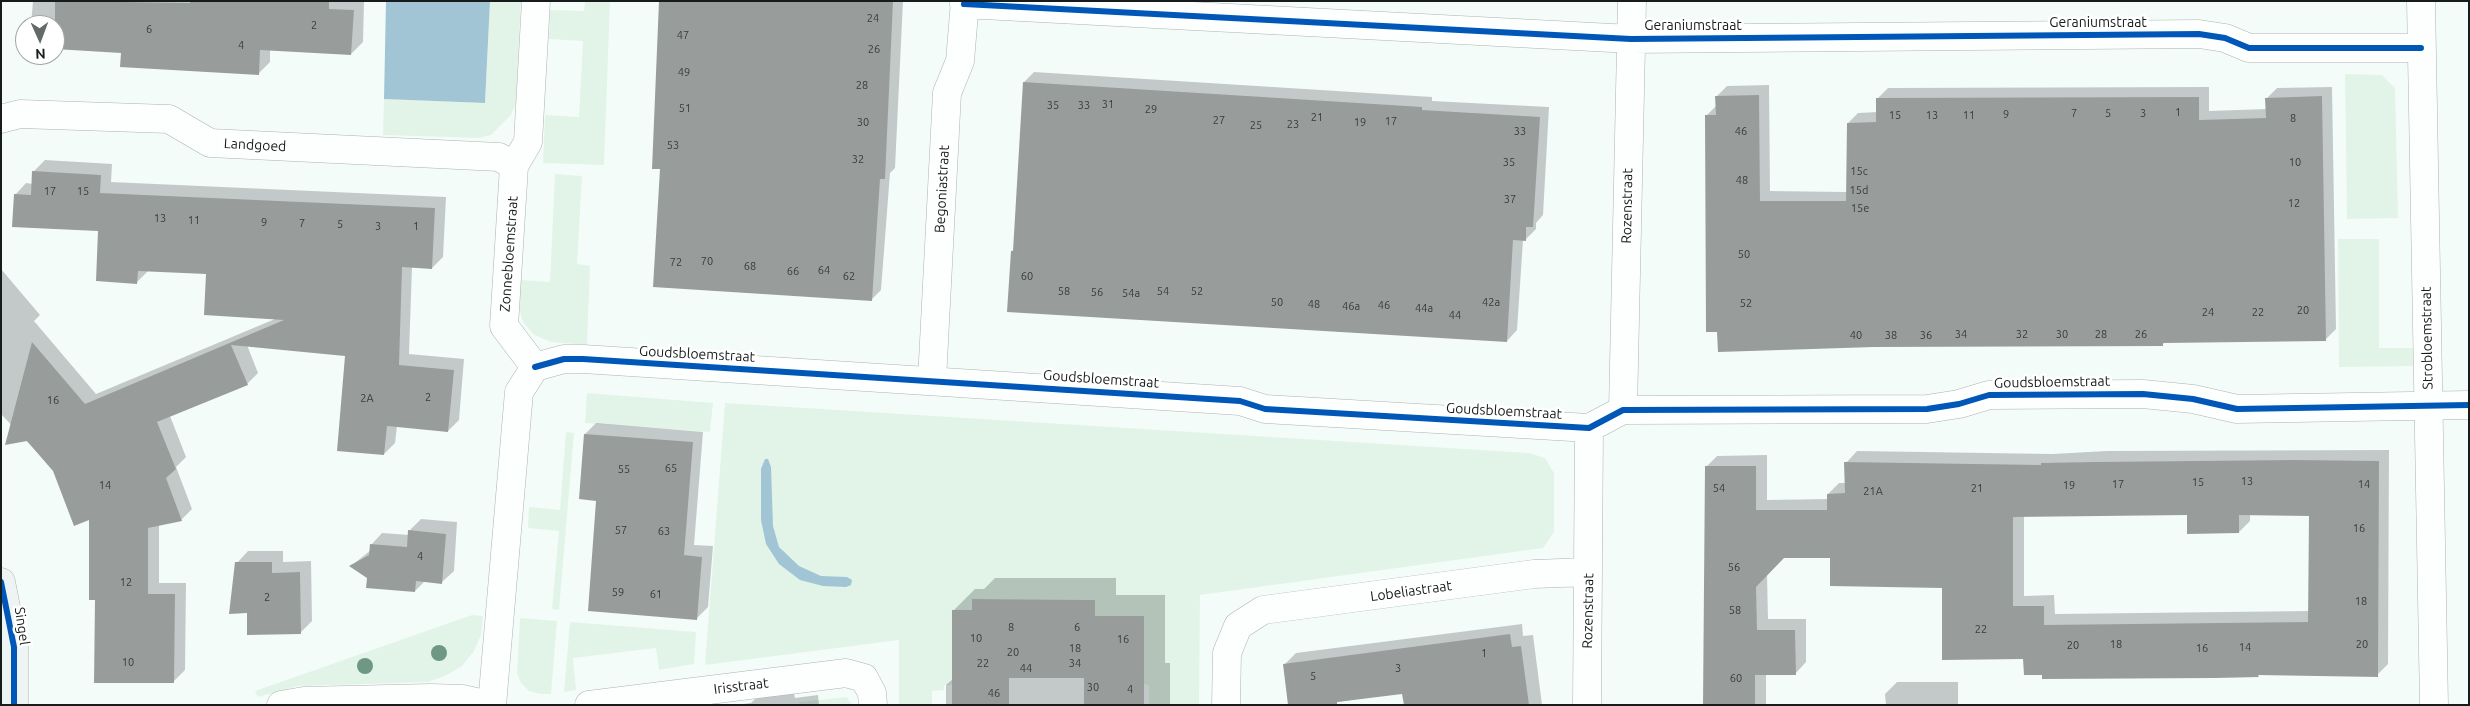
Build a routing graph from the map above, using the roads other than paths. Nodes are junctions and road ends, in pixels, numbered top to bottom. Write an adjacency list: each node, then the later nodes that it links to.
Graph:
1 (536, 1): 9 (street, Zonnebloemstraat)
2 (1632, 1): 6 (street, Rozenstraat)
3 (2421, 1): 7 (street, Strobloemstraat)
4 (965, 3): 5 (street, Geraniumstraat); 11 (street, Begoniastraat)
5 (1297, 12): 6 (street, Geraniumstraat)
6 (1631, 38): 7 (street, Geraniumstraat); 14 (street, Rozenstraat)
7 (2421, 48): 13 (street, Strobloemstraat)
8 (1, 119): 9 (street, Landgoed)
9 (514, 166): 10 (street, Zonnebloemstraat)
10 (534, 366): 11 (street, Goudsbloemstraat); 20 (street)
11 (932, 380): 15 (street, Goudsbloemstraat)
12 (2469, 405): 13 (street, Goudsbloemstraat)
13 (2428, 406): 14 (street, Goudsbloemstraat); 25 (street, Strobloemstraat)
14 (1623, 410): 15 (street, Goudsbloemstraat)
15 (1589, 428): 16 (street, Rozenstraat)
16 (1588, 572): 23 (street, Lobeliastraat); 24 (street, Rozenstraat)
17 (1, 582): 18 (street, Singel)
18 (14, 705)
19 (281, 705): 20 (street)
20 (491, 705)
21 (589, 705): 22 (street, Irisstraat)
22 (873, 705)
23 (1226, 705)
24 (1587, 705)
25 (2434, 705)

